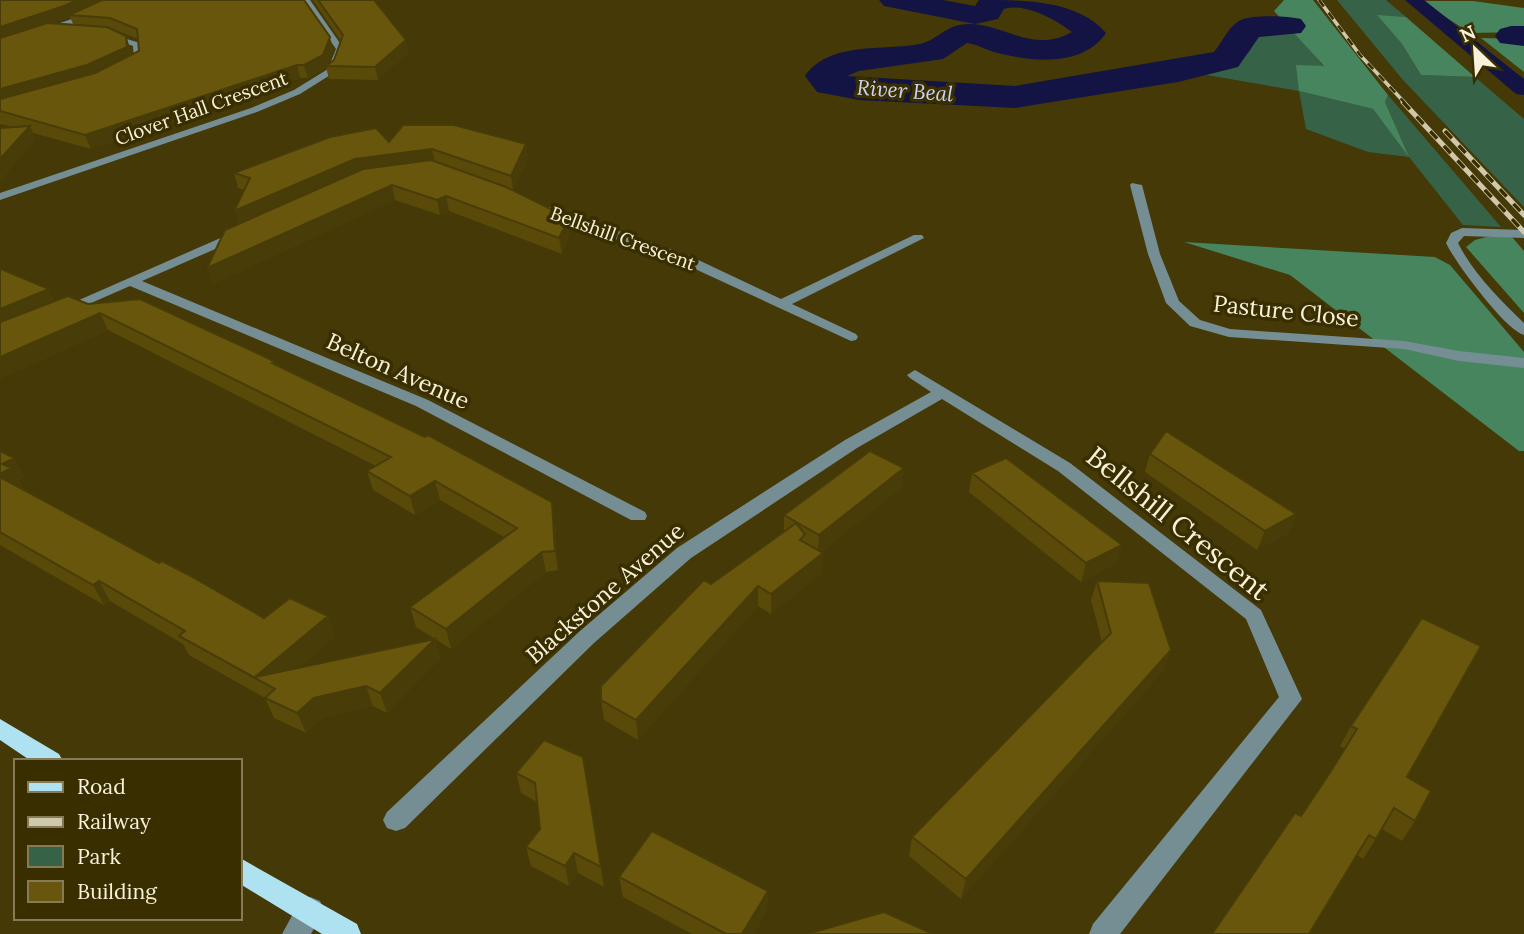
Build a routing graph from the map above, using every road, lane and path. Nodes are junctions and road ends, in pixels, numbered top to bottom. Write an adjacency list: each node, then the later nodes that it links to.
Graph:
1 (121, 0): 3 (street)
2 (306, 0): 9 (street, Clover Hall Crescent)
3 (50, 29): 4 (street); 6 (street)
4 (76, 31)
5 (101, 33): 7 (street)
6 (0, 47)
7 (117, 72)
8 (1136, 184): 19 (street, Pasture Close)
9 (0, 197)
10 (536, 206): 15 (street, Bellshill Crescent)
11 (254, 227): 14 (street)
12 (1524, 234): 17 (street)
13 (918, 238): 15 (street)
14 (133, 282): 16 (street); 22 (street, Belton Avenue)
15 (783, 303): 18 (street, Bellshill Crescent)
16 (48, 317)
17 (1524, 331)
18 (851, 337)
19 (1524, 363)
20 (915, 375): 21 (street, Bellshill Crescent)
21 (942, 391): 25 (street, Blackstone Avenue); 30 (street, Bellshill Crescent)
22 (638, 516)
23 (0, 728): 24 (main road)
24 (48, 759)
25 (396, 820)
26 (242, 871): 27 (main road)
27 (310, 910): 28 (street); 29 (main road)
28 (296, 934)
29 (347, 934)
30 (1103, 934)

